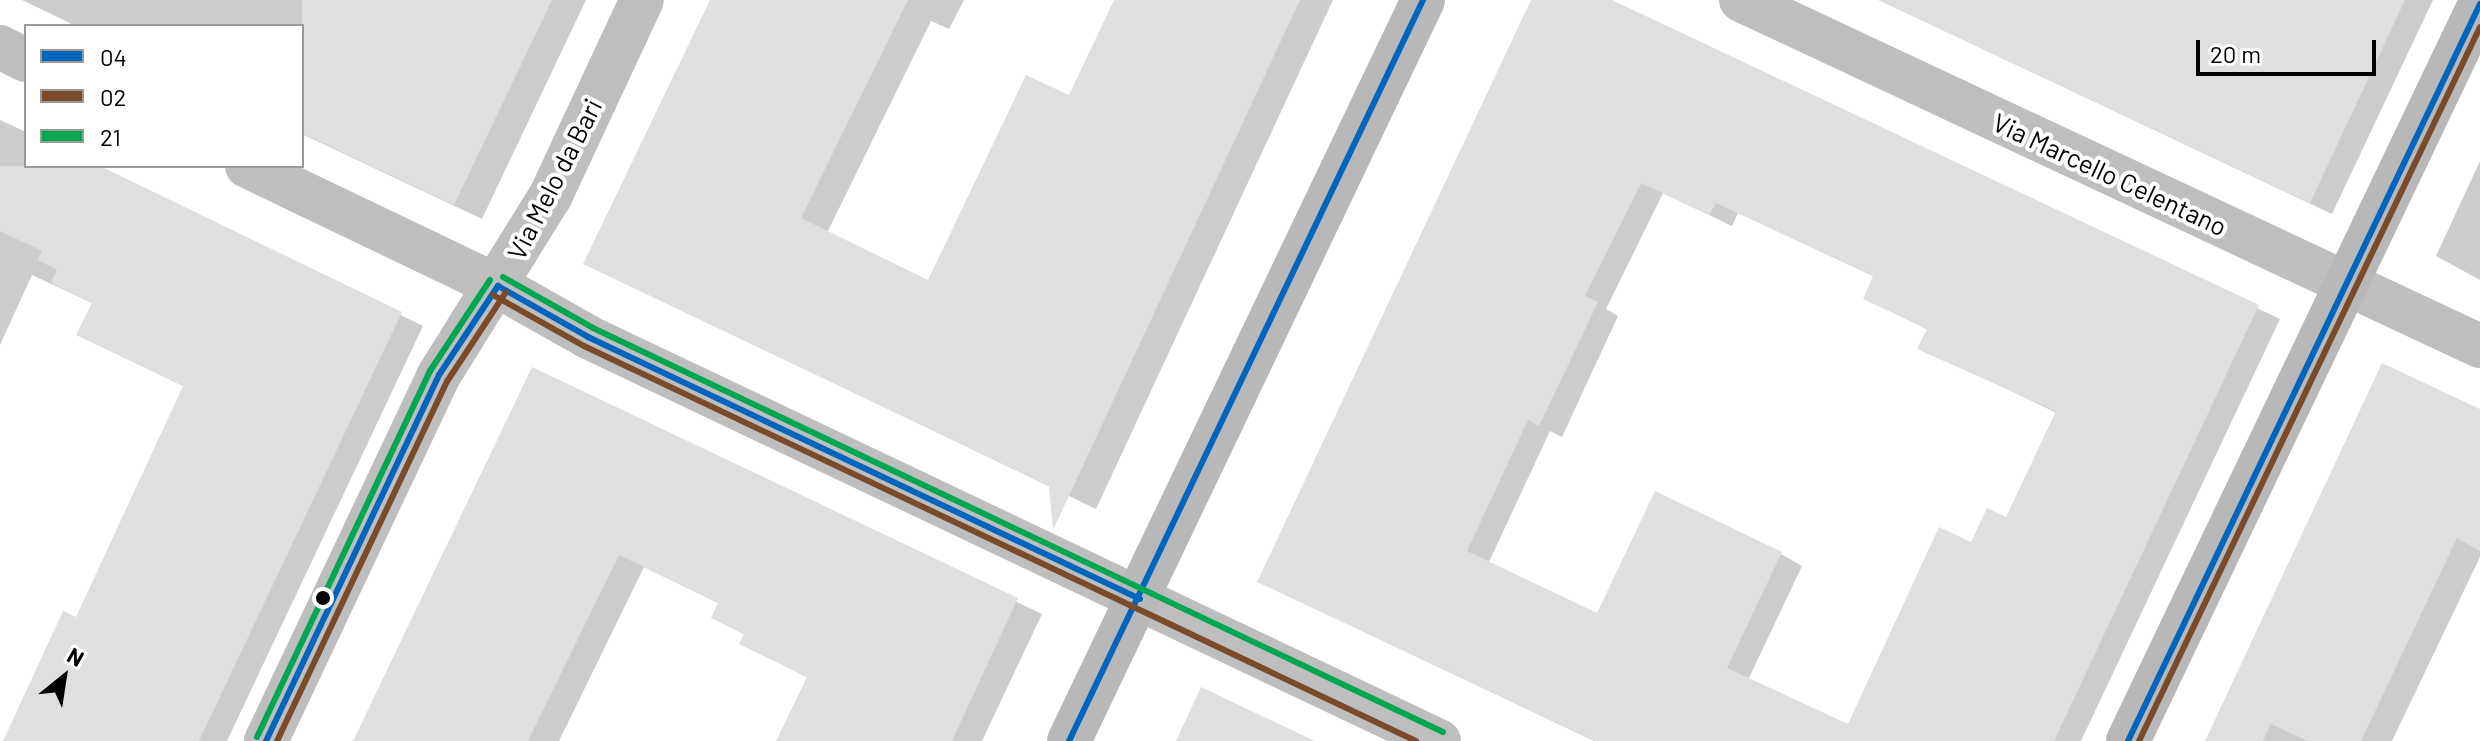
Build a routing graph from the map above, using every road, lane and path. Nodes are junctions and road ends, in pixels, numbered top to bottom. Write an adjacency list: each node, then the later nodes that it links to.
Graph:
1 (642, 0): 9 (street, Via Melo da Bari)
2 (1423, 0): 11 (main road)
3 (1741, 0): 8 (street, Via Marcello Celentano)
4 (2480, 4): 8 (main road)
5 (0, 47): 6 (street)
6 (24, 59)
7 (251, 168): 9 (street)
8 (2346, 285): 10 (street, Via Marcello Celentano); 15 (main road)
9 (498, 286): 11 (street); 12 (street, Via Melo da Bari)
10 (2480, 346)
11 (1140, 599): 13 (main road); 14 (street)
12 (266, 741)
13 (1069, 741)
14 (1439, 741)
15 (2128, 741)

